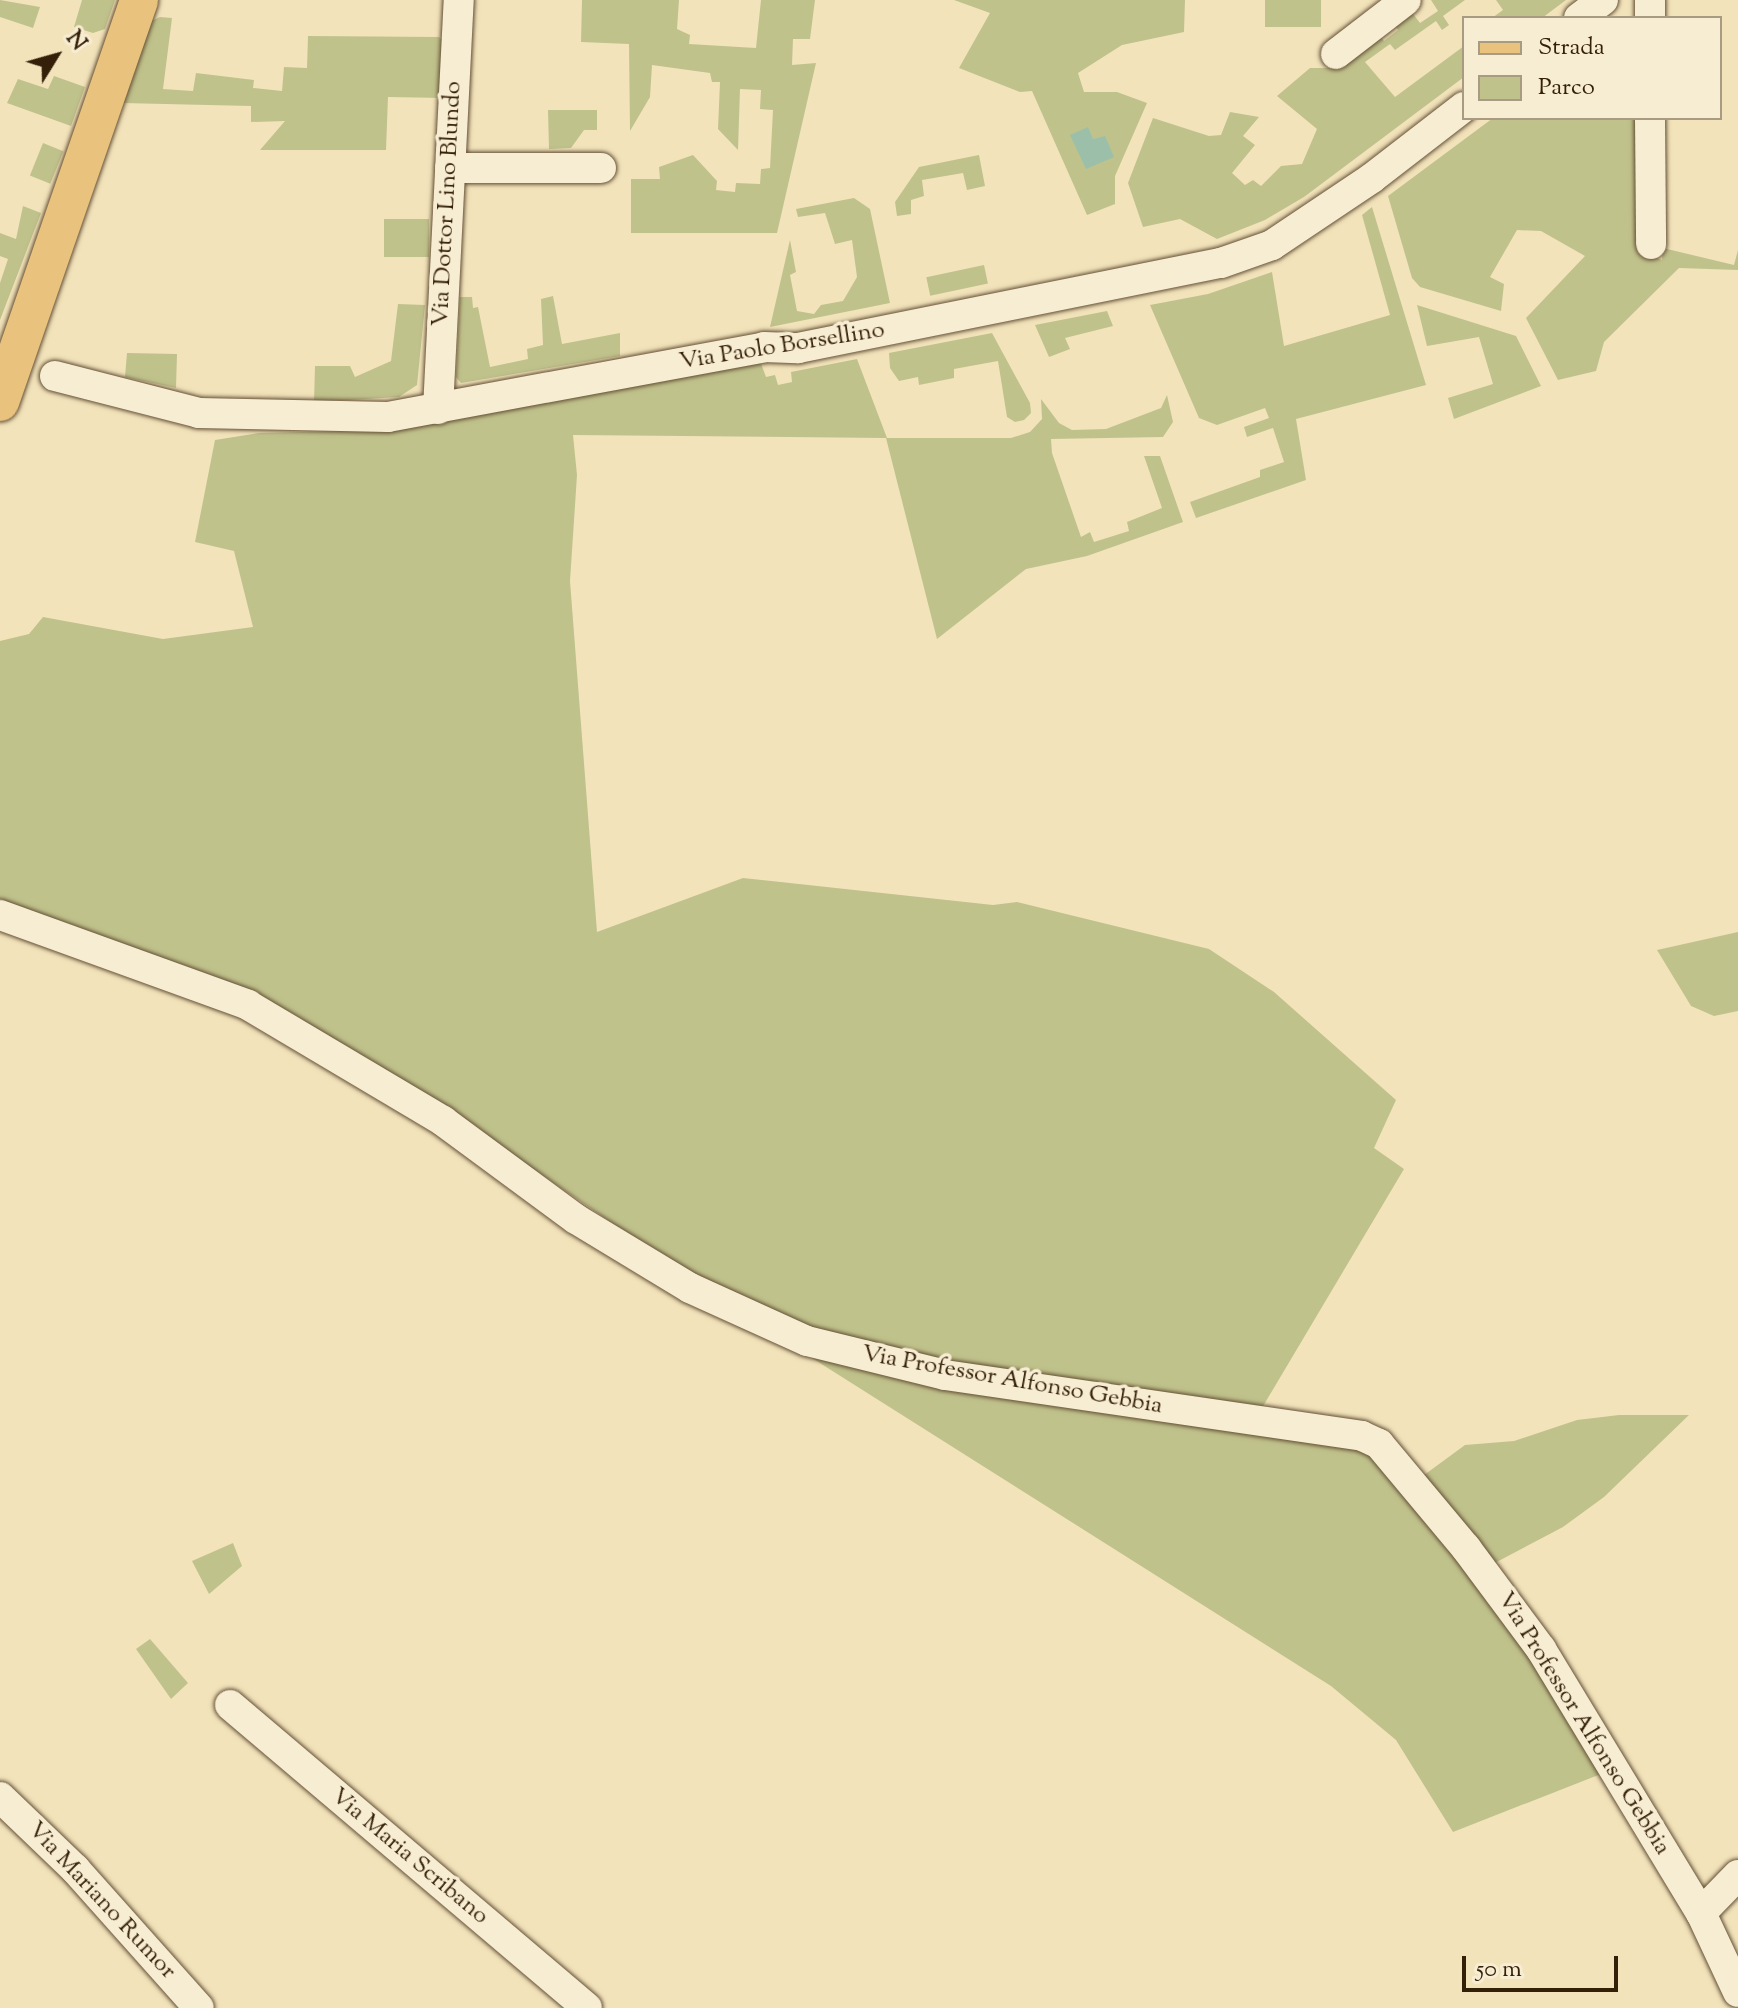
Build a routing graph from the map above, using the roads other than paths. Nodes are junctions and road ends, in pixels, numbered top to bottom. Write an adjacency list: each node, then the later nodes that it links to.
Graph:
1 (139, 0): 13 (main road)
2 (459, 0): 9 (street, Via Dottor Lino Blundo)
3 (1406, 0): 6 (street)
4 (1603, 0): 5 (street)
5 (1582, 16)
6 (1336, 54)
7 (1462, 108): 14 (street, Via Paolo Borsellino)
8 (1650, 120): 11 (street)
9 (450, 168): 10 (street); 14 (street, Via Dottor Lino Blundo)
10 (601, 168)
11 (1651, 244)
12 (55, 376): 14 (street, Via Paolo Borsellino)
13 (0, 402)
14 (438, 409)
15 (0, 915): 19 (street, Via Professor Alfonso Gebbia)
16 (230, 1705): 22 (street, Via Maria Scribano)
17 (0, 1797): 21 (street, Via Mariano Rumor)
18 (1738, 1875): 19 (street)
19 (1701, 1913): 20 (street, Via Professor Alfonso Gebbia)
20 (1738, 1992)
21 (199, 2008)
22 (587, 2008)

